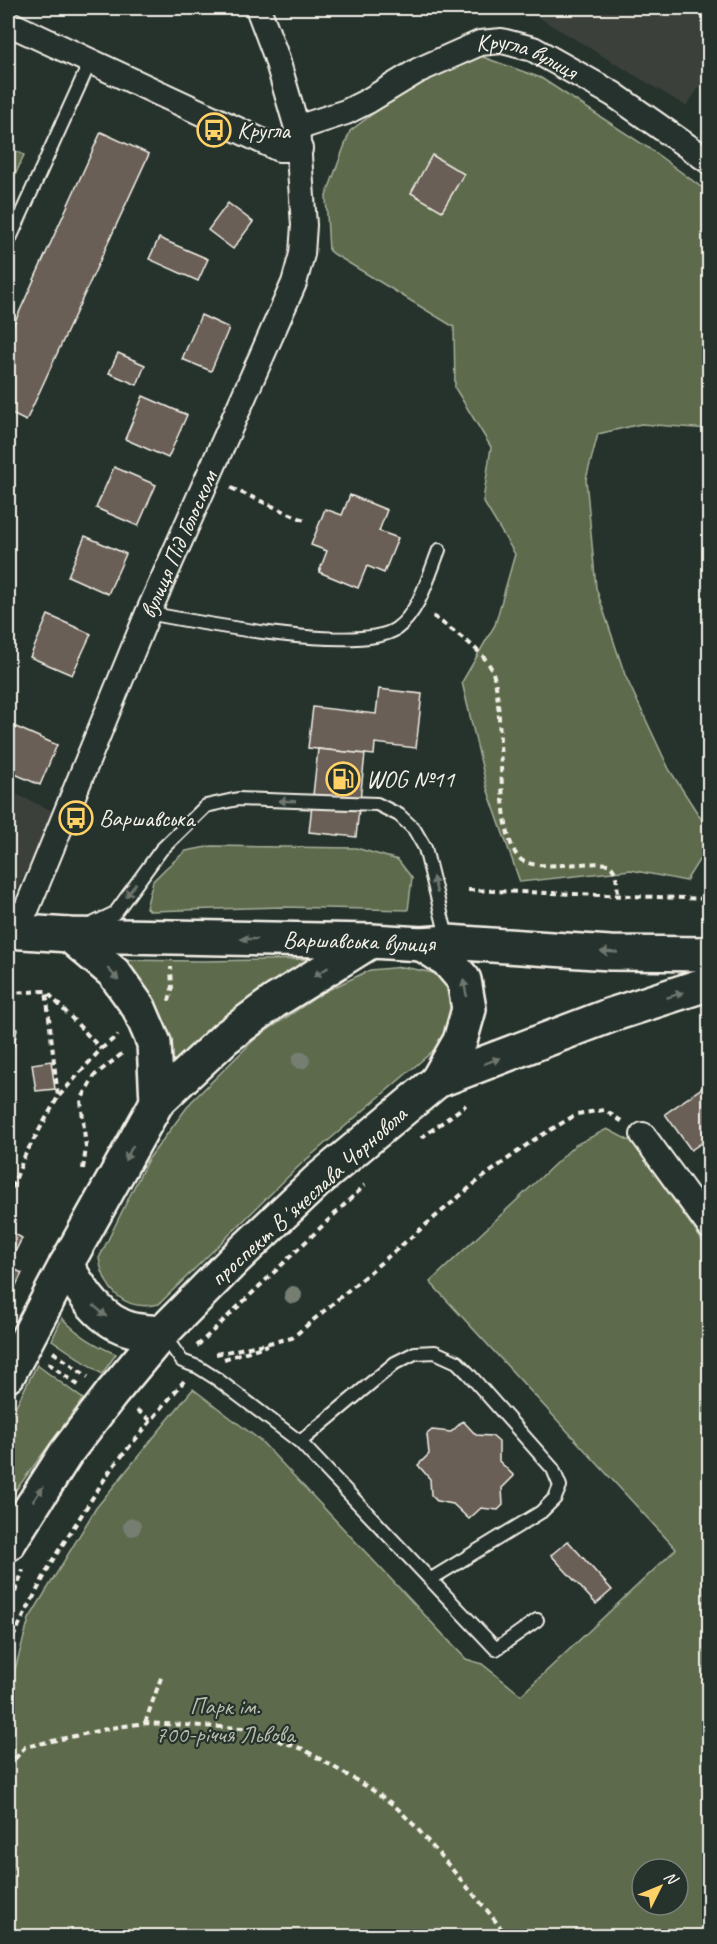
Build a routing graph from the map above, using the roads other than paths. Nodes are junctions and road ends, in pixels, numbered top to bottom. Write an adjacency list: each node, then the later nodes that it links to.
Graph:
1 (258, 8): 4 (street, вулиця Під Голоском)
2 (8, 23): 3 (street)
3 (90, 62): 4 (street); 6 (lane)
4 (299, 139): 5 (street, Кругла вулиця); 8 (street, вулиця Під Голоском)
5 (710, 162)
6 (8, 243)
7 (439, 550): 8 (lane)
8 (148, 613): 9 (street, вулиця Під Голоском)
9 (8, 930): 10 (main road, Варшавська вулиця)
10 (69, 935): 11 (main road, Варшавська вулиця, one-way to 10); 12 (lane, one-way to 10); 16 (main road, one-way to 16)
11 (371, 941): 12 (main road, Варшавська вулиця); 16 (main road, one-way to 16)
12 (435, 943): 13 (main road, Варшавська вулиця, one-way to 12); 15 (main road, one-way to 12)
13 (710, 954)
14 (710, 984): 15 (main road, проспект Вʼячеслава Чорновола, one-way to 14)
15 (437, 1081): 20 (main road, проспект Вʼячеслава Чорновола)
16 (157, 1102): 19 (main road, one-way to 19)
17 (643, 1135): 18 (street)
18 (710, 1227)
19 (66, 1265): 20 (main road, one-way to 20); 21 (main road)
20 (162, 1333): 22 (lane); 23 (main road, проспект Вʼячеслава Чорновола, one-way to 20)
21 (8, 1375)
22 (300, 1442): 24 (lane); 24 (lane)
23 (17, 1554)
24 (431, 1579): 25 (lane)
25 (537, 1620)

